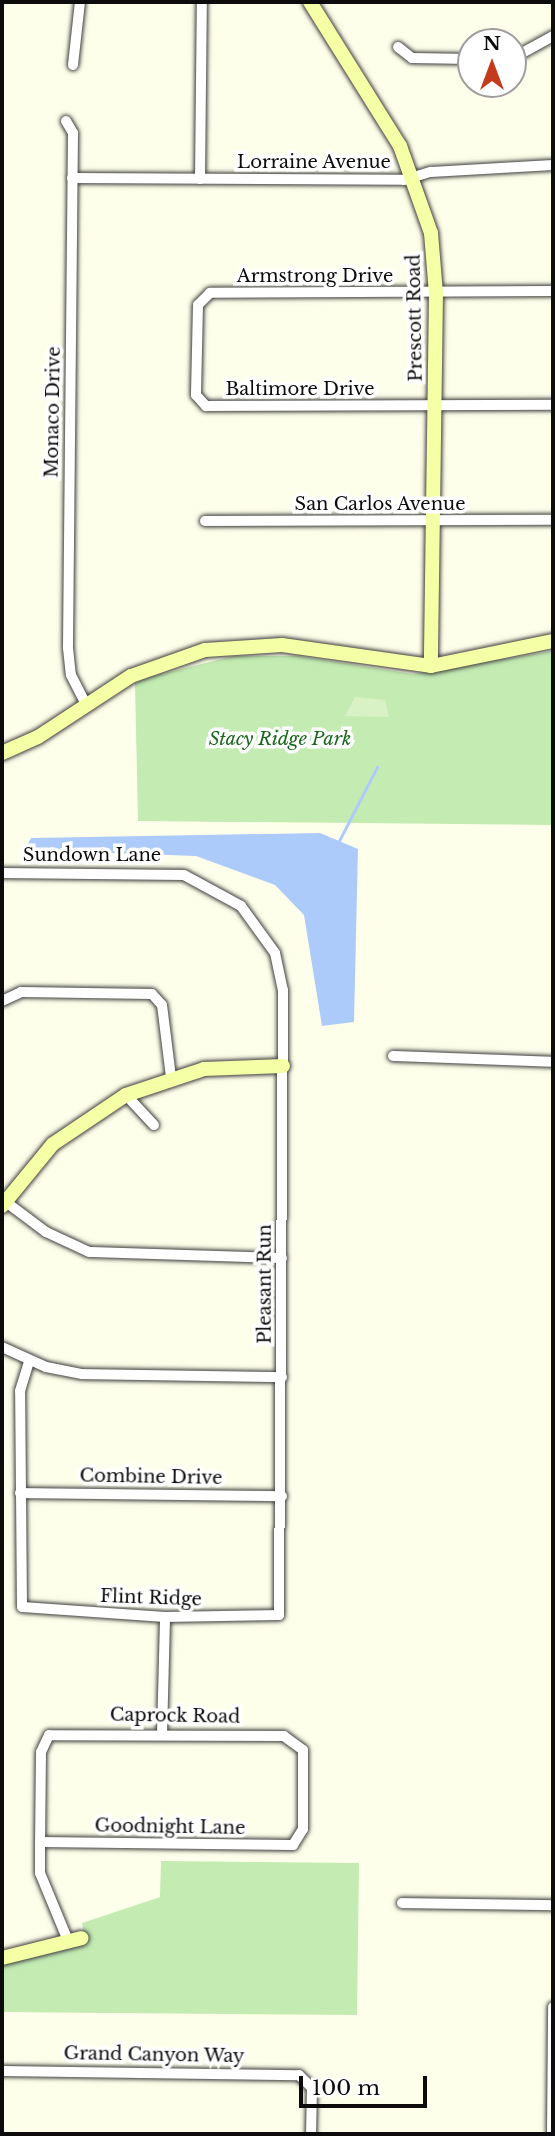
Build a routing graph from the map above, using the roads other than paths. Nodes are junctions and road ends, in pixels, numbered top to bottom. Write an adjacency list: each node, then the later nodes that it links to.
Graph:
1 (80, 2): 8 (street)
2 (202, 2): 13 (street)
3 (310, 2): 11 (street, Prescott Road)
4 (553, 36): 6 (street)
5 (398, 47): 7 (street)
6 (527, 50)
7 (457, 59)
8 (73, 65)
9 (66, 121): 12 (street, Monaco Drive)
10 (553, 165): 11 (street, Lorraine Avenue)
11 (415, 177): 13 (street, Lorraine Avenue); 15 (street, Prescott Road)
12 (72, 178): 13 (street, Lorraine Avenue); 24 (street, Monaco Drive)
13 (200, 179)
14 (553, 291): 15 (street, Armstrong Drive)
15 (436, 294): 16 (street, Armstrong Drive); 18 (street, Prescott Road)
16 (204, 296): 18 (street, Baltimore Drive)
17 (553, 405): 18 (street, Baltimore Drive)
18 (435, 407): 21 (street, Prescott Road)
19 (553, 520): 21 (street, San Carlos Avenue)
20 (205, 521): 21 (street, San Carlos Avenue)
21 (433, 522): 23 (street, Prescott Road)
22 (553, 641): 23 (street)
23 (431, 666): 24 (street)
24 (85, 702): 25 (street)
25 (3, 752)
26 (2, 873): 27 (street, Sundown Lane)
27 (275, 953): 31 (street, Pleasant Run)
28 (2, 1001): 32 (street)
29 (393, 1056): 30 (street)
30 (553, 1062)
31 (283, 1066): 32 (street); 36 (street, Pleasant Run)
32 (171, 1077): 33 (street)
33 (126, 1095): 34 (street); 35 (street)
34 (153, 1125)
35 (3, 1202): 36 (street)
36 (282, 1258): 39 (street, Pleasant Run)
37 (2, 1347): 38 (street)
38 (29, 1361): 39 (street); 40 (street)
39 (282, 1377): 41 (street, Pleasant Run)
40 (20, 1493): 41 (street, Combine Drive); 43 (street, Flint Ridge)
41 (282, 1496): 42 (street, Pleasant Run)
42 (279, 1615): 43 (street, Flint Ridge)
43 (165, 1617): 44 (street)
44 (162, 1734): 45 (street, Caprock Road); 46 (street, Caprock Road)
45 (298, 1841): 46 (street, Goodnight Lane)
46 (40, 1842): 49 (street)
47 (402, 1903): 48 (street)
48 (553, 1905)
49 (76, 1941): 50 (street)
50 (2, 1958)
51 (553, 2007): 54 (street)
52 (2, 2071): 53 (street, Grand Canyon Way)
53 (311, 2134)
54 (552, 2134)

